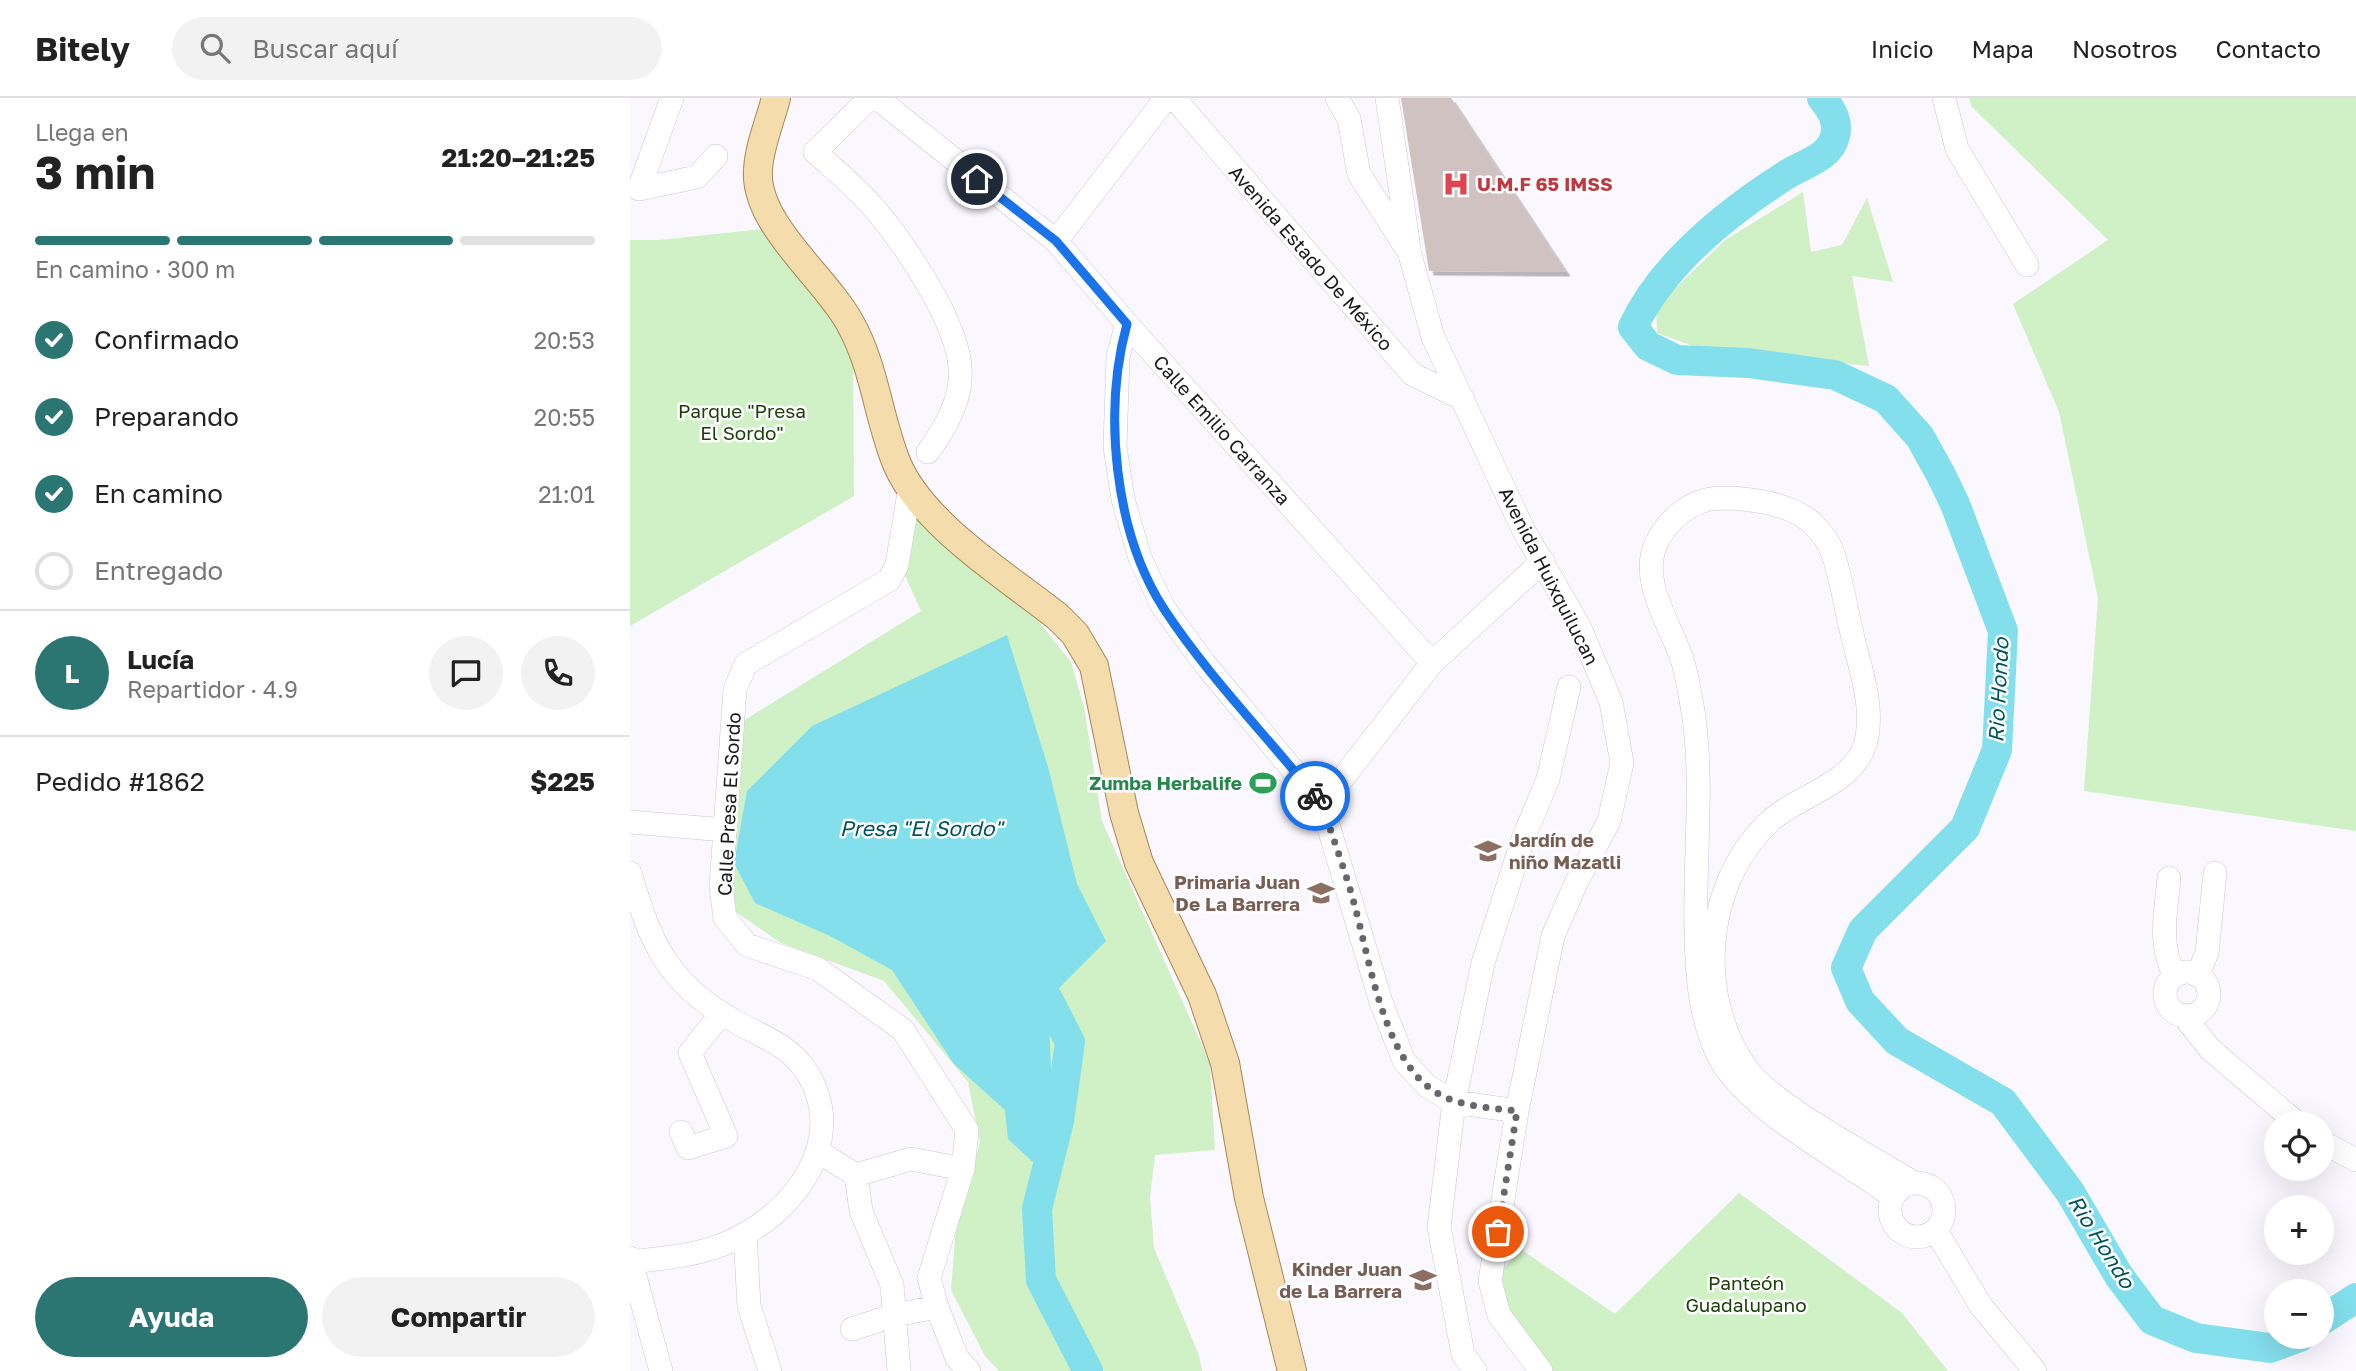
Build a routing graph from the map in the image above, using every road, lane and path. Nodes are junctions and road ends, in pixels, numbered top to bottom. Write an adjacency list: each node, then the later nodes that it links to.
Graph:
1 (672, 98): 10 (street)
2 (776, 98): 17 (main road)
3 (870, 98): 16 (street)
4 (877, 98): 11 (street, Calle Emilio Carranza)
5 (1166, 98): 11 (street)
6 (1174, 98): 15 (street, Avenida Estado De México)
7 (1337, 98): 12 (street)
8 (1387, 98): 12 (street, Avenida Huixquilucan)
9 (1944, 98): 13 (street)
10 (716, 156)
11 (1056, 241): 14 (street, Calle Emilio Carranza)
12 (1410, 255): 15 (street, Avenida Huixquilucan)
13 (2027, 265)
14 (1127, 324): 19 (street, Calle Emilio Carranza); 21 (street)
15 (1463, 399): 18 (street, Avenida Huixquilucan)
16 (928, 452)
17 (910, 487): 23 (street, Calle Presa El Sordo); 51 (main road)
18 (1543, 561): 19 (street); 31 (street, Avenida Huixquilucan)
19 (1432, 663): 21 (street)
20 (1569, 687): 30 (street)
21 (1322, 805): 30 (street)
22 (630, 822): 23 (street)
23 (726, 830): 37 (street, Calle Presa El Sordo)
24 (630, 873): 28 (street)
25 (2215, 873): 27 (street)
26 (2169, 878): 27 (street)
27 (2186, 975): 29 (street); 29 (street)
28 (721, 1014): 33 (street); 35 (street)
29 (2184, 1016): 32 (street)
30 (1454, 1102): 31 (street); 52 (street)
31 (1517, 1111): 53 (street, Avenida Huixquilucan)
32 (2283, 1111)
33 (681, 1132)
34 (2334, 1148): 36 (street)
35 (820, 1153): 38 (street); 42 (street)
36 (2356, 1160)
37 (963, 1169): 38 (street); 44 (street, Calle Presa El Sordo)
38 (856, 1175): 45 (street)
39 (1914, 1183): 40 (street); 40 (street); 41 (street)
40 (1893, 1197): 41 (street)
41 (1936, 1231): 54 (street)
42 (745, 1234): 43 (street); 48 (street)
43 (630, 1260): 47 (street)
44 (937, 1307): 45 (street); 50 (street, Calle Presa El Sordo)
45 (895, 1315): 46 (street); 49 (street)
46 (852, 1329)
47 (661, 1371)
48 (770, 1371)
49 (899, 1371)
50 (969, 1371)
51 (1292, 1371)
52 (1475, 1371)
53 (1541, 1371)
54 (2035, 1371)

